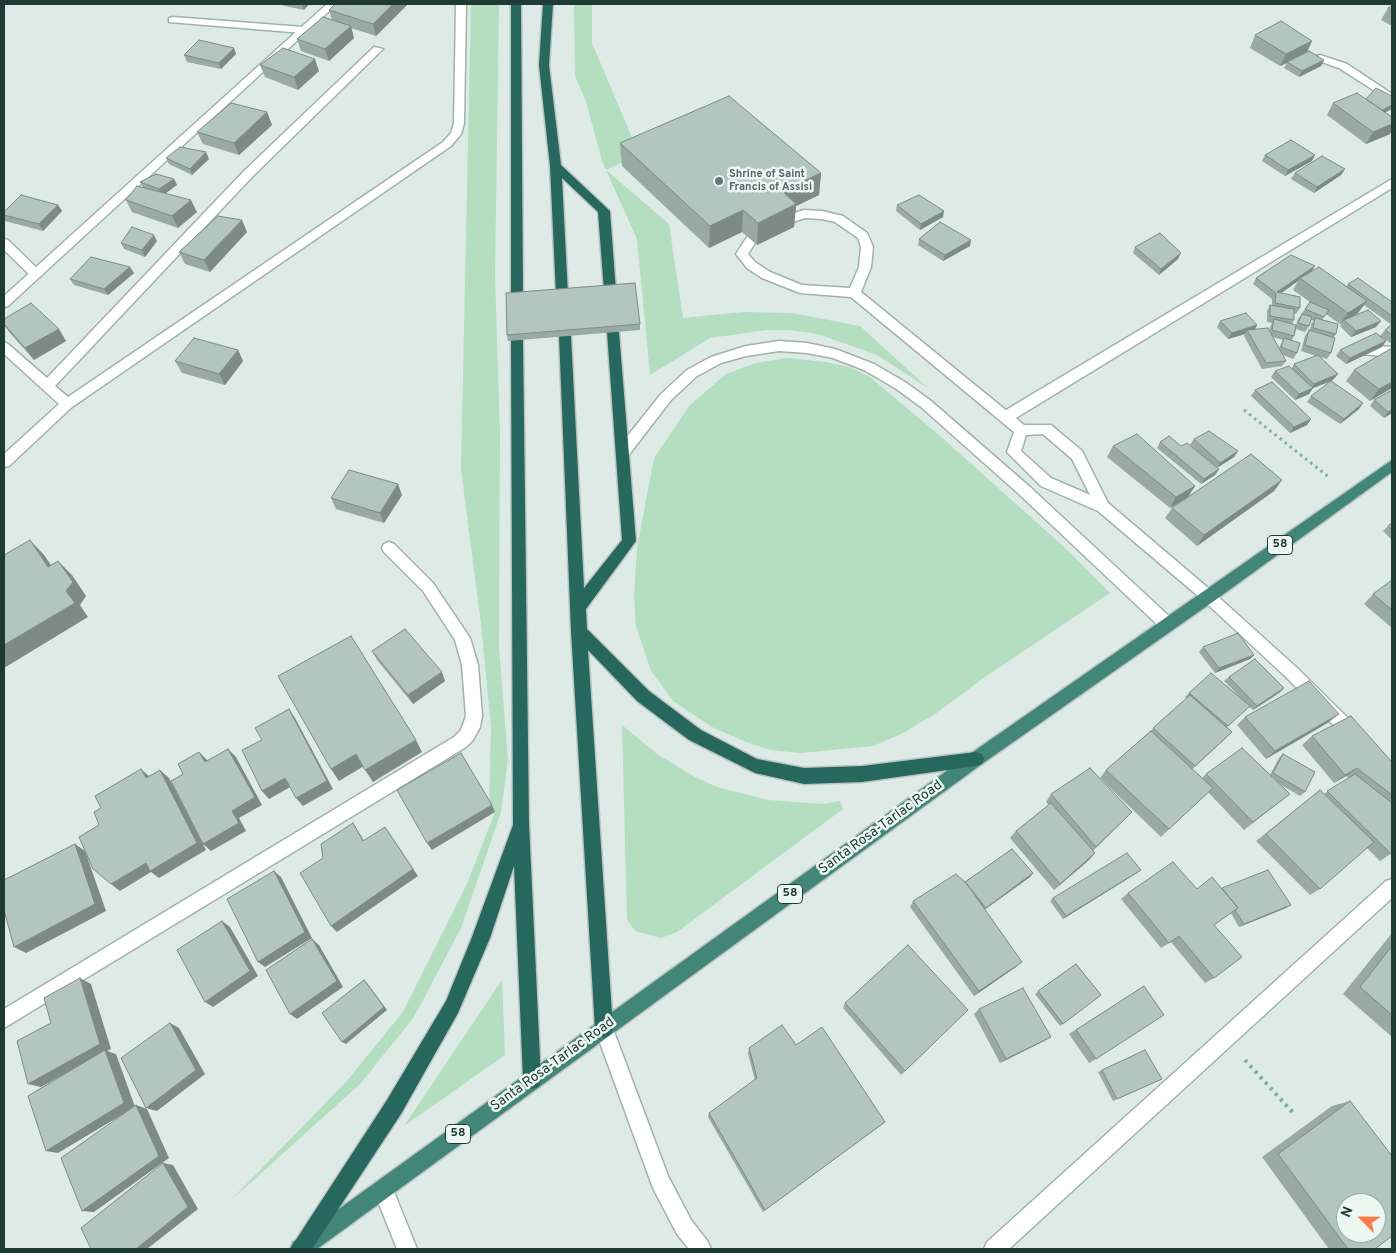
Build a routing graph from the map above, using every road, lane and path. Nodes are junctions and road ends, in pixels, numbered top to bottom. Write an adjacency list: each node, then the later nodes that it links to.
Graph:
1 (332, 4): 6 (street)
2 (461, 4): 28 (street)
3 (516, 4): 19 (highway)
4 (548, 4): 10 (highway)
5 (173, 20): 6 (street)
6 (304, 30): 15 (street)
7 (378, 49): 27 (street)
8 (1320, 58): 9 (street)
9 (1392, 99)
10 (556, 166): 16 (highway); 18 (highway)
11 (1392, 182): 30 (street)
12 (787, 220): 17 (street)
13 (751, 240): 17 (street)
14 (4, 243): 15 (street)
15 (36, 274): 20 (street)
16 (610, 291)
17 (854, 293): 30 (street)
18 (562, 295)
19 (517, 299)
20 (4, 303)
21 (613, 332): 32 (highway)
22 (565, 336): 39 (highway)
23 (517, 340): 44 (highway)
24 (4, 347): 27 (street)
25 (1355, 350): 26 (street)
26 (1392, 352)
27 (47, 386): 28 (street)
28 (67, 404): 33 (street)
29 (1244, 410): 35 (path)
30 (1006, 417): 31 (street)
31 (1021, 430): 36 (street); 36 (street)
32 (623, 452): 39 (highway); 40 (street)
33 (4, 462)
34 (1392, 464): 35 (highway, Santa Rosa-Tarlac Road / 58)
35 (1350, 494): 38 (highway, Santa Rosa-Tarlac Road / 58)
36 (1103, 507): 38 (street)
37 (389, 548): 46 (street)
38 (1208, 597): 40 (highway, Santa Rosa-Tarlac Road / 58); 42 (street)
39 (578, 608): 41 (highway)
40 (1167, 624): 43 (highway, Santa Rosa-Tarlac Road / 58)
41 (579, 631): 43 (highway); 47 (highway)
42 (1365, 746)
43 (976, 759): 47 (highway, Santa Rosa-Tarlac Road / 58)
44 (521, 823): 49 (highway); 52 (highway)
45 (1392, 887): 48 (street)
46 (4, 1019)
47 (604, 1029): 49 (highway, Santa Rosa-Tarlac Road / 58); 54 (street)
48 (1226, 1040): 50 (path); 55 (street)
49 (532, 1080): 51 (highway, Santa Rosa-Tarlac Road / 58)
50 (1295, 1115)
51 (383, 1189): 52 (highway, Santa Rosa-Tarlac Road / 58); 53 (street)
52 (300, 1249)
53 (407, 1249)
54 (701, 1249)
55 (994, 1249)

